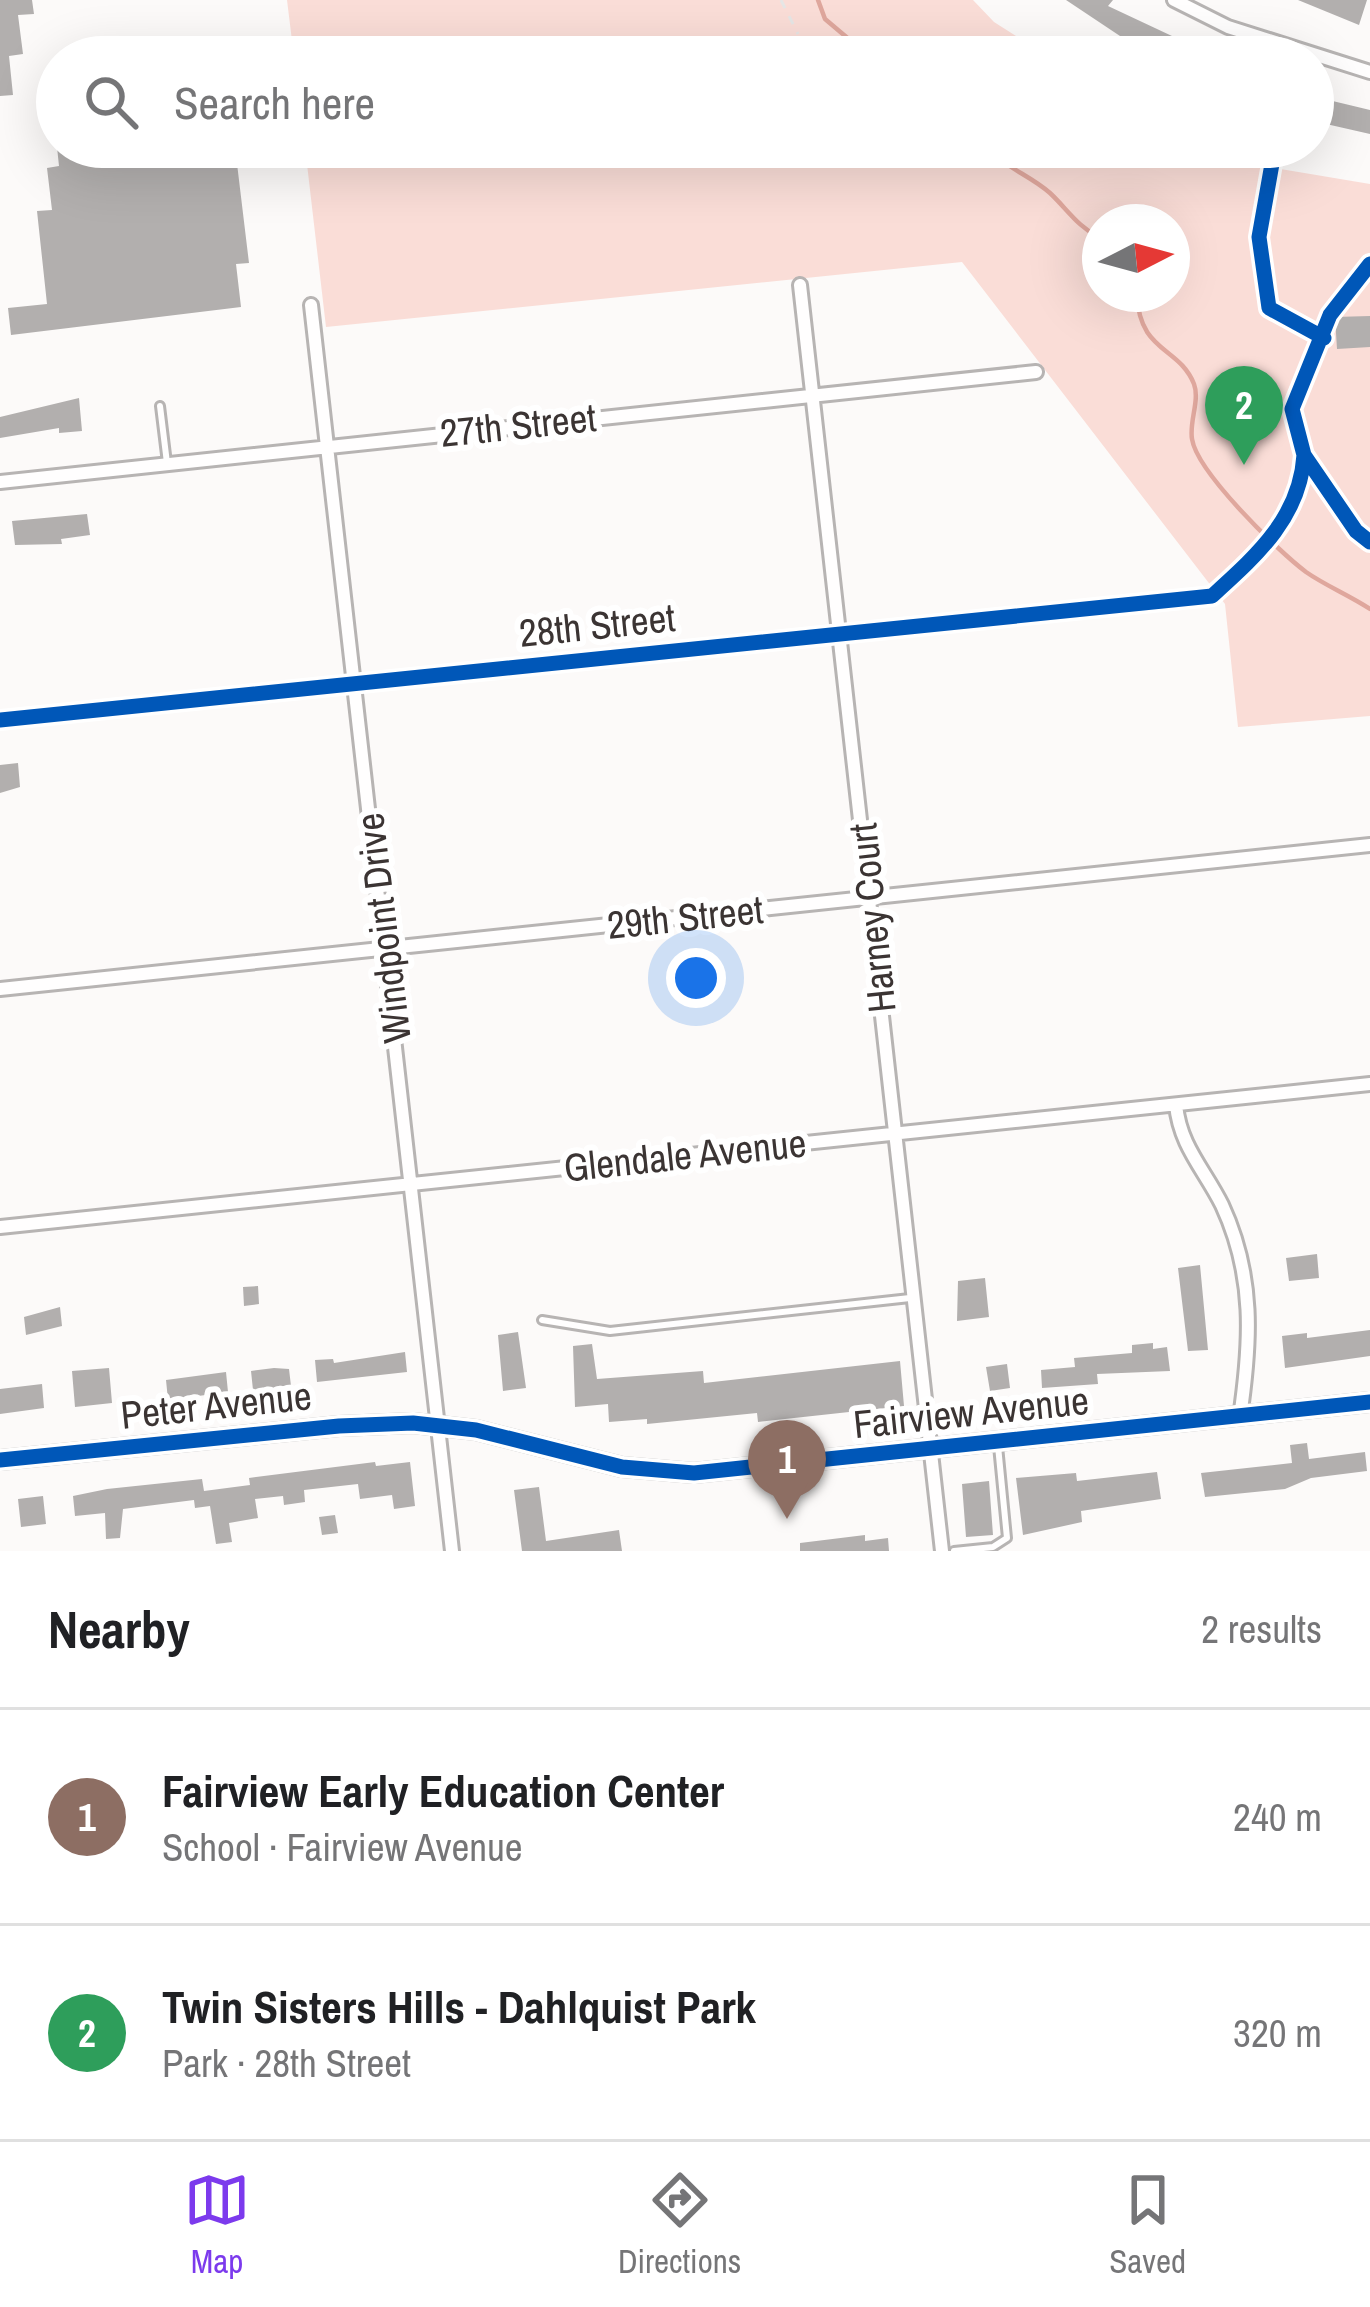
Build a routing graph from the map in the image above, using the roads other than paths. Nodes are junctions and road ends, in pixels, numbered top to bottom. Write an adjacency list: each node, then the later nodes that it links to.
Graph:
1 (1174, 0): 2 (street)
2 (1257, 36)
3 (1334, 60): 4 (street)
4 (1370, 71)
5 (800, 285): 8 (street, Harney Court)
6 (311, 305): 10 (street, Windpoint Drive)
7 (1036, 372): 8 (street, 27th Street)
8 (812, 394): 10 (street, 27th Street); 14 (street, Harney Court)
9 (160, 406): 11 (lane)
10 (326, 446): 11 (street, 27th Street); 15 (street, Windpoint Drive)
11 (167, 464): 12 (street, 27th Street)
12 (0, 482)
13 (1201, 596): 14 (street, 28th Street)
14 (842, 633): 15 (street, 28th Street); 18 (street, Harney Court)
15 (354, 683): 16 (street, 28th Street); 19 (street, Windpoint Drive)
16 (0, 720)
17 (1370, 845): 18 (street, 29th Street)
18 (869, 897): 19 (street, 29th Street); 23 (street, Harney Court)
19 (386, 949): 20 (street, 29th Street); 24 (street, Windpoint Drive)
20 (0, 989)
21 (1370, 1084): 22 (street, Glendale Avenue)
22 (1176, 1105): 23 (street, Glendale Avenue); 29 (street)
23 (896, 1132): 24 (street, Glendale Avenue); 26 (street, Harney Court)
24 (412, 1183): 25 (street, Glendale Avenue); 30 (street, Windpoint Drive)
25 (0, 1227)
26 (914, 1298): 27 (lane); 32 (street, Harney Court)
27 (542, 1320)
28 (1370, 1402): 29 (street, Fairview Avenue)
29 (1240, 1417): 31 (street, Fairview Avenue)
30 (440, 1424): 32 (street, Fairview Avenue); 33 (street, Peter Avenue); 34 (street, Windpoint Drive)
31 (998, 1442): 32 (street, Fairview Avenue); 36 (lane)
32 (932, 1450): 35 (street, Harney Court)
33 (0, 1460)
34 (452, 1551)
35 (942, 1551)
36 (954, 1551)

